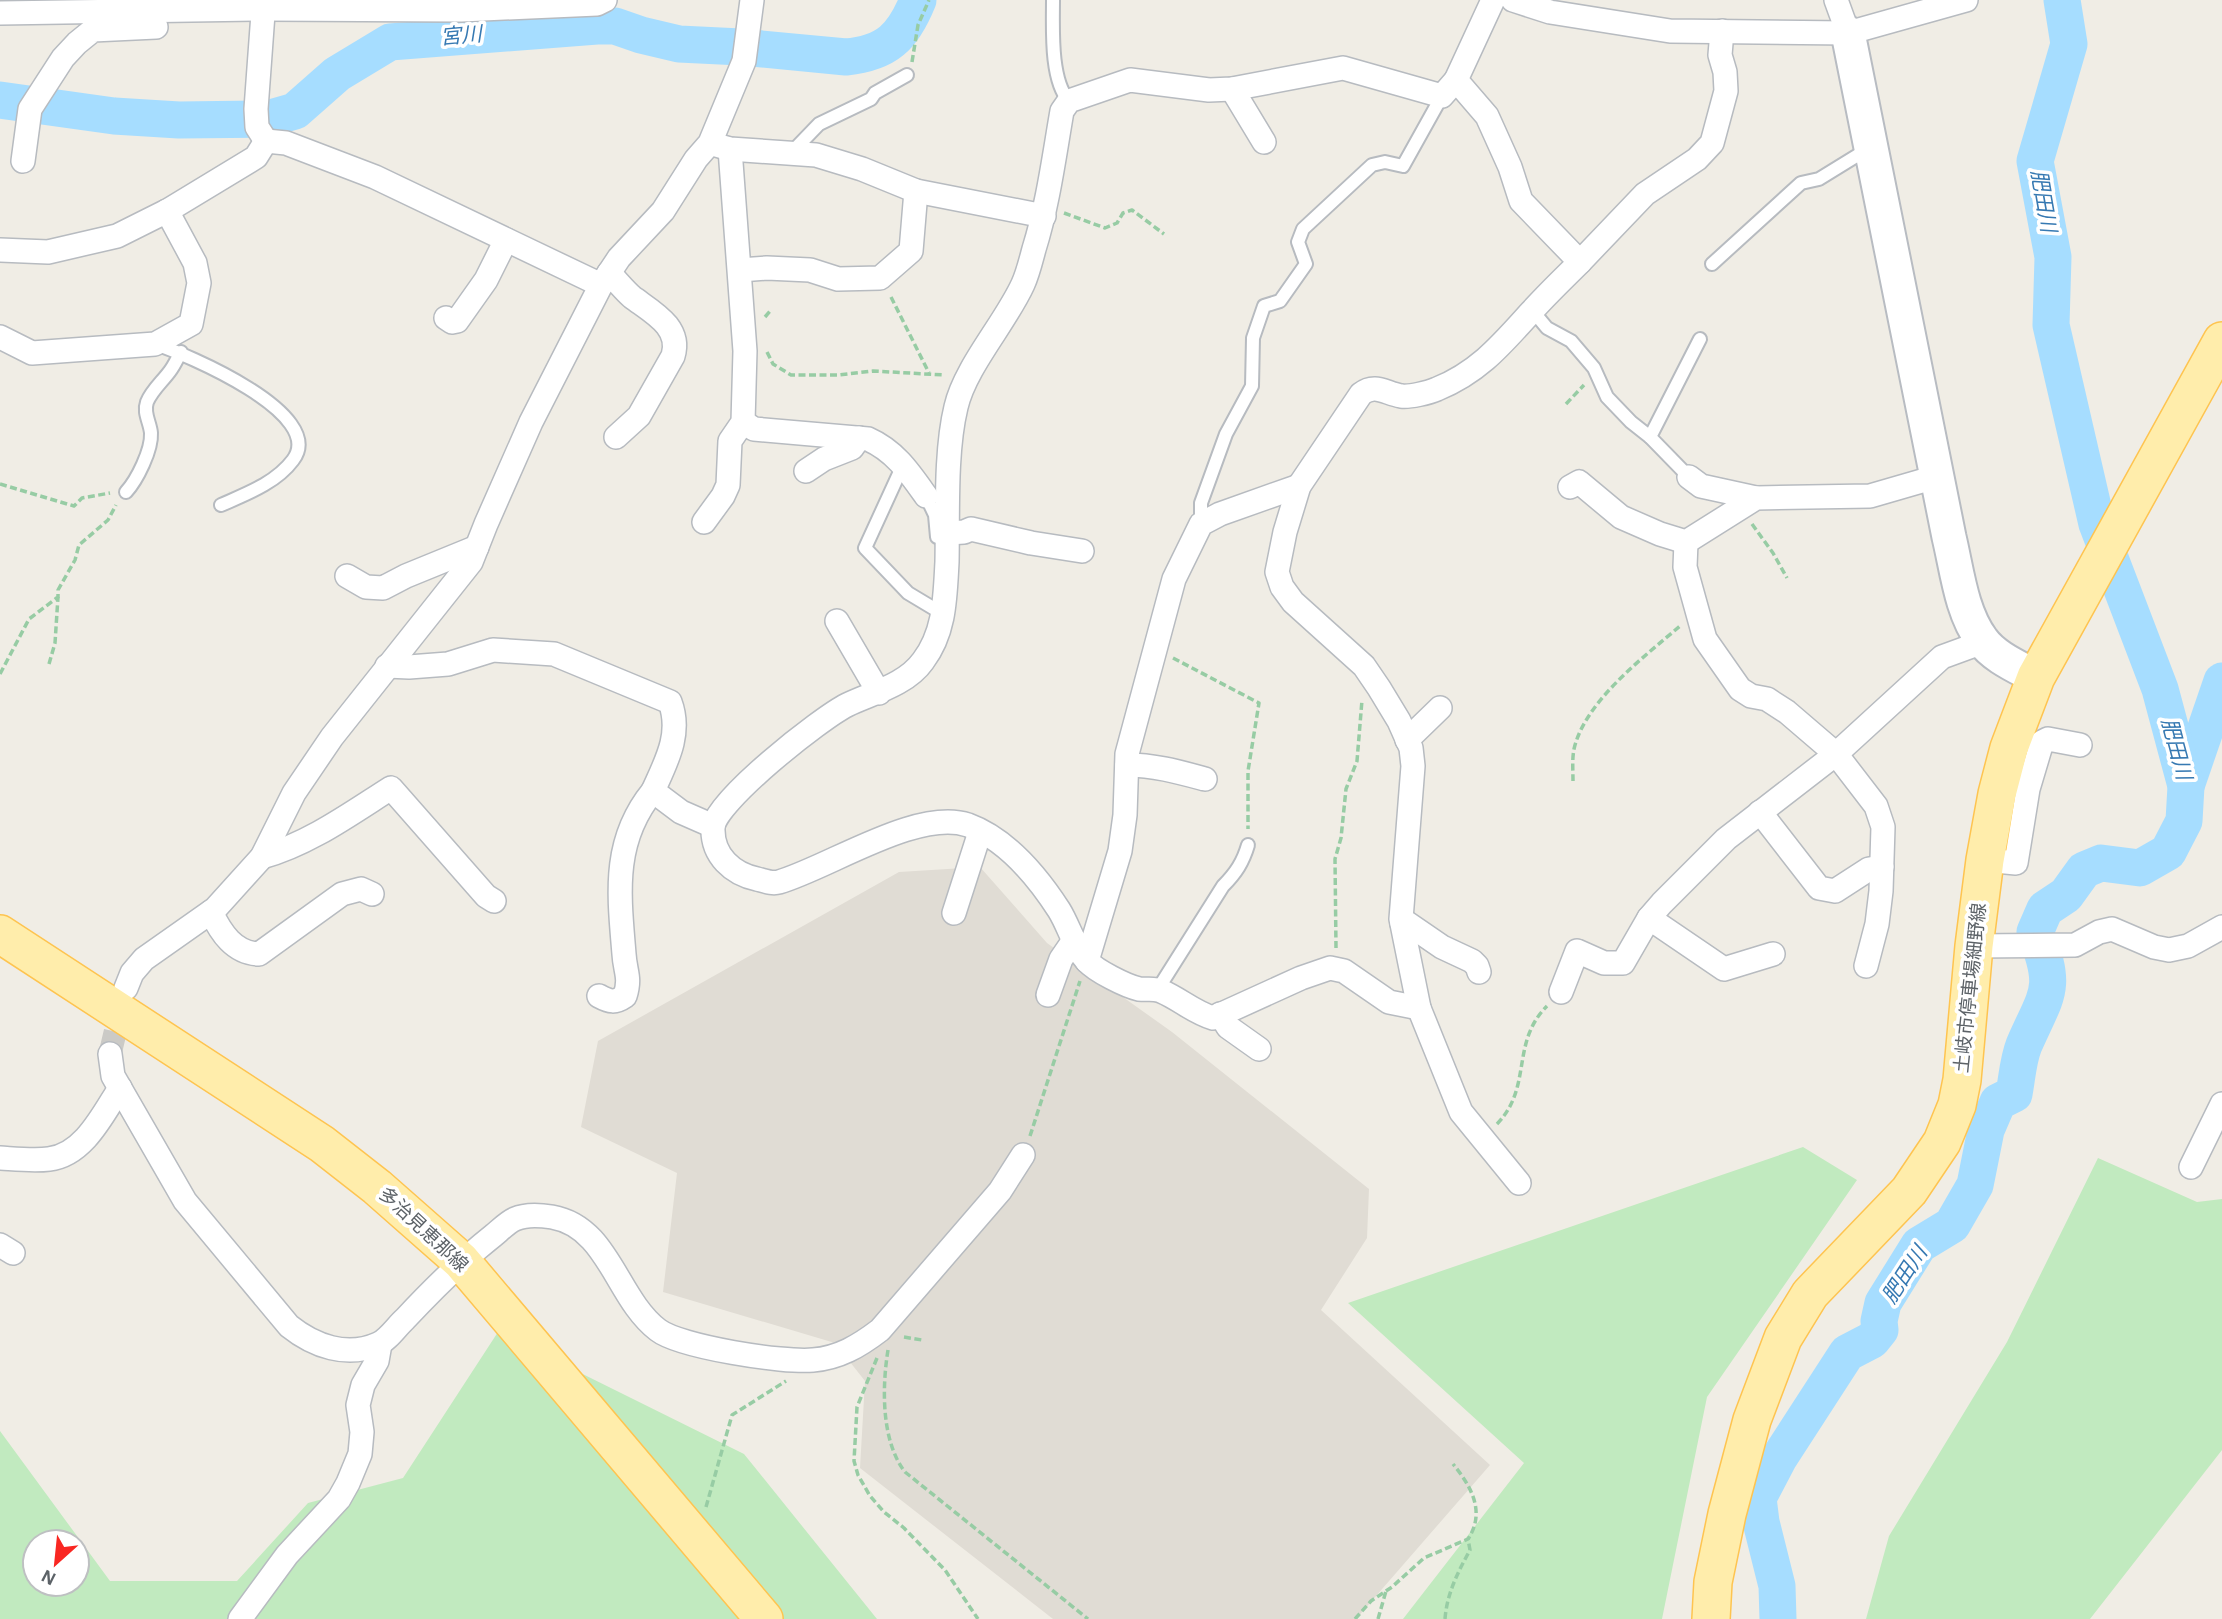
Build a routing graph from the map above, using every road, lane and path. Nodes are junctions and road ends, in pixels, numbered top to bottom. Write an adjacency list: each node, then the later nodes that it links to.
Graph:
1 (605, 0): 9 (street)
2 (752, 0): 21 (street)
3 (929, 0): 15 (path)
4 (1054, 0): 18 (lane)
5 (1493, 0): 16 (street)
6 (1513, 0): 13 (street)
7 (1836, 0): 14 (street)
8 (1966, 0): 14 (street)
9 (264, 4): 11 (street); 19 (street)
10 (134, 6): 11 (street); 12 (street)
11 (164, 12): 24 (street)
12 (0, 13)
13 (1722, 31): 14 (street); 31 (street)
14 (1848, 33): 22 (street)
15 (906, 75): 23 (lane)
16 (1449, 88): 17 (street); 31 (street); 66 (lane)
17 (1232, 89): 18 (street); 20 (street)
18 (1069, 101): 27 (street)
19 (260, 126): 26 (street); 29 (street)
20 (1264, 142)
21 (720, 146): 23 (street); 33 (street); 35 (street)
22 (1871, 147): 32 (lane); 56 (street)
23 (792, 152): 25 (street)
24 (23, 161)
25 (916, 191): 27 (street); 34 (street)
26 (167, 211): 30 (street); 43 (street)
27 (1045, 212): 28 (path); 48 (street)
28 (1164, 234)
29 (506, 240): 35 (street); 38 (street)
30 (0, 250)
31 (1580, 262): 37 (street)
32 (1712, 264)
33 (740, 270): 34 (street); 50 (street)
34 (880, 278): 46 (path)
35 (605, 279): 51 (street); 69 (street)
36 (771, 310): 39 (path)
37 (1532, 310): 47 (lane); 59 (street)
38 (446, 318)
39 (764, 324)
40 (0, 337): 43 (street)
41 (1700, 339): 52 (lane)
42 (2222, 341): 83 (main road, 土岐市停車場細野線)
43 (155, 344): 45 (lane)
44 (764, 347): 46 (path)
45 (181, 352): 61 (lane); 64 (lane)
46 (929, 373): 48 (path)
47 (1596, 373): 49 (path); 52 (lane)
48 (966, 384): 67 (street)
49 (1566, 404)
50 (743, 422): 53 (street); 65 (street)
51 (616, 437)
52 (1650, 437): 57 (lane)
53 (859, 438): 54 (street); 55 (street)
54 (903, 465): 62 (street); 75 (lane)
55 (806, 471)
56 (1939, 476): 63 (street); 77 (street)
57 (1689, 477): 63 (street)
58 (0, 484): 61 (path)
59 (1299, 486): 66 (street); 81 (street)
60 (1570, 487): 68 (street)
61 (126, 492): 73 (path)
62 (926, 496): 67 (lane)
63 (1748, 504): 68 (street); 72 (path)
64 (221, 505)
65 (704, 522)
66 (1200, 524): 78 (street)
67 (948, 540): 70 (street); 75 (street)
68 (1686, 542): 74 (street)
69 (477, 547): 71 (street); 80 (street)
70 (1082, 551)
71 (347, 576)
72 (1787, 578)
73 (58, 597): 79 (path); 82 (path)
74 (1697, 612): 88 (street); 91 (path)
75 (943, 614): 84 (street)
76 (837, 621): 84 (street)
77 (1983, 642): 83 (street); 88 (street)
78 (1156, 649): 89 (street); 96 (path)
79 (49, 664)
80 (387, 666): 92 (street); 97 (street)
81 (1364, 666): 86 (street); 113 (path)
82 (0, 674)
83 (2036, 677): 98 (main road, 土岐市停車場細野線)
84 (879, 692): 94 (street)
85 (1440, 708): 86 (street)
86 (1407, 740): 105 (street)
87 (2080, 745): 98 (street)
88 (1836, 754): 93 (street); 99 (street)
89 (1127, 765): 90 (street); 111 (street)
90 (1205, 779)
91 (1573, 781)
92 (653, 791): 94 (street); 119 (street)
93 (1760, 812): 99 (street); 104 (street)
94 (713, 826): 95 (street)
95 (980, 832): 103 (street); 108 (street)
96 (1248, 845): 116 (lane)
97 (261, 857): 101 (street); 102 (street)
98 (1985, 860): 109 (main road, 土岐市停車場細野線)
99 (1882, 867): 112 (street)
100 (372, 894): 102 (street)
101 (494, 901)
102 (211, 912): 115 (street)
103 (954, 913)
104 (1649, 918): 110 (street); 117 (street)
105 (1402, 923): 114 (street); 120 (street)
106 (2222, 927): 109 (street)
107 (0, 934): 131 (main road, 多治見恵那線)
108 (1074, 940): 111 (street); 118 (street)
109 (1974, 946): 149 (main road, 土岐市停車場細野線)
110 (1773, 954)
111 (1087, 961): 116 (street); 127 (path)
112 (1866, 966)
113 (1336, 970): 120 (street); 121 (street)
114 (1479, 972)
115 (125, 988)
116 (1158, 989): 121 (street)
117 (1561, 992): 126 (path)
118 (1048, 995)
119 (599, 996)
120 (1419, 1008): 126 (street)
121 (1220, 1014): 122 (street)
122 (1259, 1049)
123 (110, 1055): 124 (street)
124 (120, 1088): 128 (street); 134 (street)
125 (2222, 1104): 129 (street)
126 (1482, 1140): 130 (street)
127 (1023, 1155): 131 (street)
128 (0, 1158)
129 (2191, 1167)
130 (1519, 1182)
131 (461, 1261): 134 (street); 143 (main road, 多治見恵那線)
132 (898, 1340): 133 (path)
133 (922, 1340)
134 (380, 1344): 142 (street)
135 (889, 1344): 145 (path)
136 (878, 1357): 144 (path)
137 (795, 1375): 139 (path)
138 (1453, 1464): 140 (path)
139 (703, 1516)
140 (1468, 1539): 141 (path); 148 (path)
141 (1386, 1591): 146 (path); 147 (path)
142 (240, 1619)
143 (764, 1619)
144 (978, 1619)
145 (1088, 1619)
146 (1355, 1619)
147 (1378, 1619)
148 (1445, 1619)
149 (1711, 1619)

